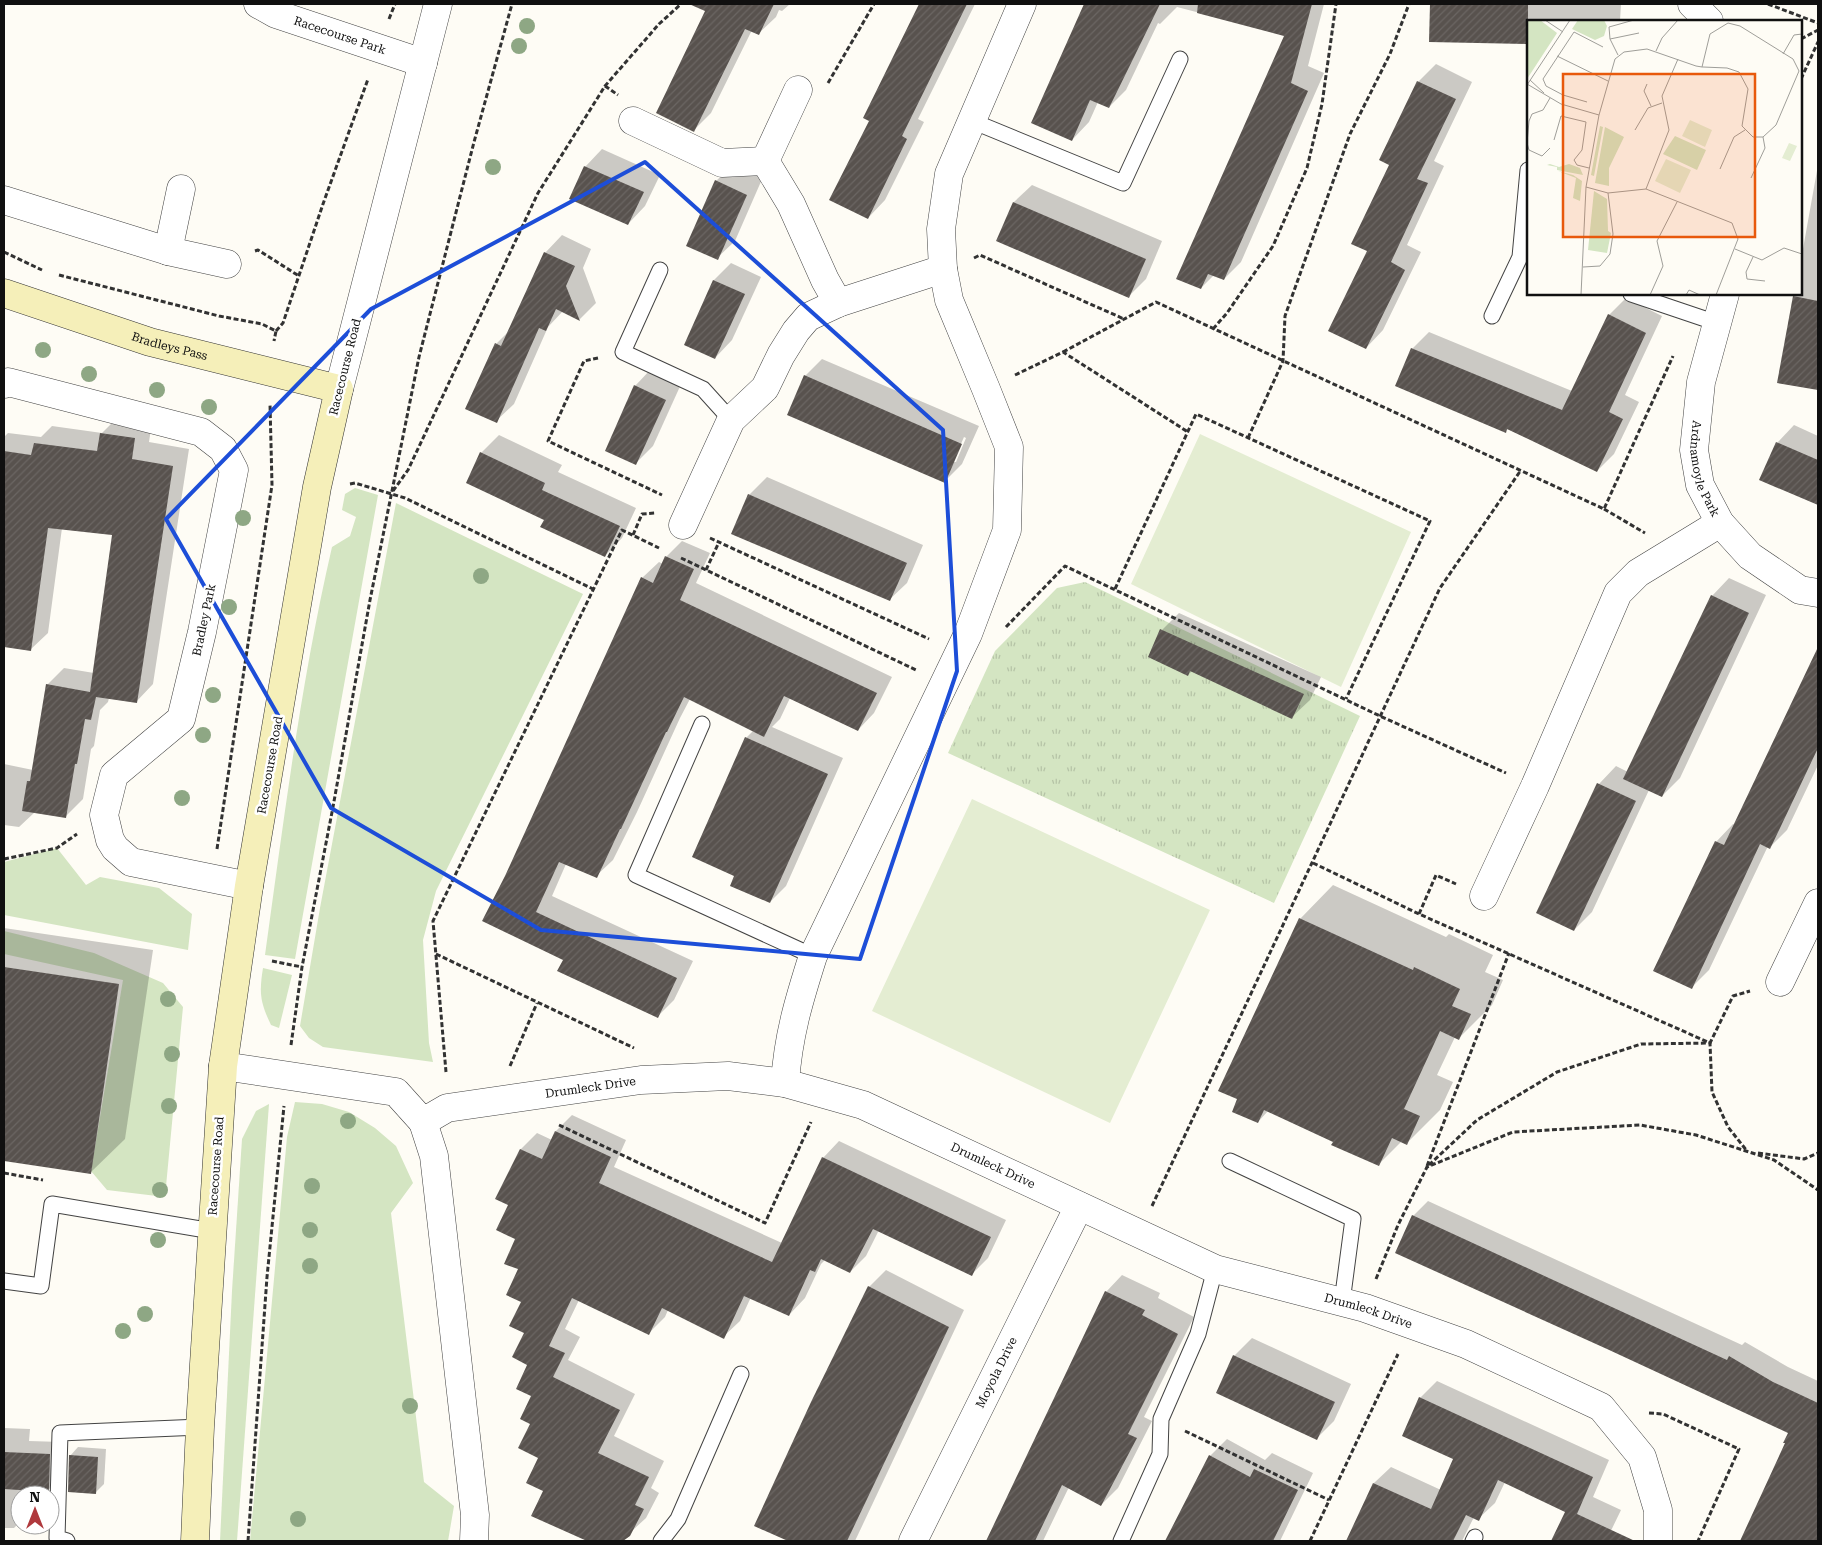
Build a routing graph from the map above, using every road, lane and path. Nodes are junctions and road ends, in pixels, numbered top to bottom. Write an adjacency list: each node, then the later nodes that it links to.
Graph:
1 (258, 4): 17 (street, Racecourse Park)
2 (395, 4): 17 (path)
3 (438, 4): 19 (street, Racecourse Road)
4 (512, 4): 55 (path)
5 (681, 4): 55 (path)
6 (874, 4): 21 (path)
7 (1022, 4): 23 (street)
8 (1336, 4): 42 (path)
9 (1409, 4): 46 (path)
10 (1692, 4): 12 (street)
11 (1768, 4): 13 (path)
12 (1708, 20)
13 (1818, 23)
14 (1818, 30): 15 (path)
15 (1802, 39)
16 (1818, 42): 20 (path)
17 (378, 49): 19 (street, Racecourse Park); 33 (path)
18 (1180, 59): 23 (lane)
19 (423, 63): 48 (street, Racecourse Road)
20 (1802, 77)
21 (798, 90): 24 (street)
22 (633, 121): 24 (street)
23 (972, 121): 31 (street)
24 (764, 161): 37 (street)
25 (181, 189): 28 (street)
26 (1527, 192): 29 (lane)
27 (4, 200): 28 (street)
28 (168, 251): 30 (street)
29 (1524, 258): 39 (lane)
30 (227, 264): 33 (path)
31 (943, 269): 37 (street); 40 (path); 49 (street)
32 (660, 270): 44 (lane)
33 (299, 276): 43 (path)
34 (4, 293): 48 (main road, Bradleys Pass)
35 (1634, 295): 38 (lane)
36 (1725, 295): 41 (street, Ardnamoyle Park)
37 (838, 303): 50 (street)
38 (1691, 314): 41 (lane); 56 (path)
39 (1492, 316)
40 (1124, 319): 42 (path); 45 (path)
41 (1717, 322): 58 (street, Ardnamoyle Park)
42 (1213, 329): 46 (path)
43 (276, 331)
44 (623, 352): 50 (lane); 57 (path)
45 (1063, 352): 49 (path); 51 (path)
46 (1283, 361): 52 (path); 53 (path)
47 (4, 384): 73 (street, Bradley Park)
48 (338, 389): 54 (main road, Racecourse Road)
49 (986, 389): 68 (street)
50 (731, 420): 57 (street)
51 (1188, 432): 52 (path); 65 (path)
52 (1248, 438): 69 (path)
53 (1520, 470): 56 (path); 70 (path)
54 (317, 487): 55 (path); 76 (main road, Racecourse Road)
55 (392, 494): 64 (path); 84 (path)
56 (1604, 509): 60 (path)
57 (686, 517): 59 (path)
58 (1720, 523): 60 (street); 66 (street, Ardnamoyle Park)
59 (718, 542): 63 (path); 68 (path)
60 (1676, 550): 72 (street)
61 (666, 551): 64 (path)
62 (674, 555): 63 (path)
63 (706, 570): 68 (path)
64 (593, 589): 80 (path)
65 (1115, 589): 67 (path); 69 (path)
66 (1818, 593)
67 (1004, 630)
68 (947, 677): 82 (street)
69 (1346, 699): 70 (path)
70 (1380, 716): 72 (path); 75 (path)
71 (702, 724): 82 (lane)
72 (1535, 786): 77 (street)
73 (104, 815): 74 (path); 76 (street, Bradley Park)
74 (4, 859)
75 (1313, 863): 79 (path); 104 (path)
76 (249, 886): 89 (main road, Racecourse Road)
77 (1484, 896): 79 (path)
78 (1818, 903): 85 (street)
79 (1419, 914): 81 (path)
80 (436, 953): 86 (path); 90 (path)
81 (1508, 953): 87 (path); 100 (path)
82 (813, 956): 93 (street)
83 (272, 961): 84 (path)
84 (302, 967): 92 (path)
85 (1780, 982): 87 (path)
86 (537, 1003): 88 (path); 91 (path)
87 (1710, 1043): 97 (path); 100 (path)
88 (641, 1051)
89 (223, 1066): 92 (street); 103 (main road, Racecourse Road)
90 (446, 1072)
91 (507, 1072)
92 (288, 1075): 96 (street); 116 (path)
93 (785, 1083): 94 (street, Drumleck Drive); 95 (street, Drumleck Drive)
94 (817, 1092): 95 (path); 102 (street, Drumleck Drive)
95 (529, 1096): 96 (street, Drumleck Drive)
96 (424, 1122): 117 (street)
97 (1748, 1152): 98 (path); 100 (path); 101 (path)
98 (1818, 1153)
99 (1230, 1162): 107 (lane)
100 (1427, 1167): 107 (path)
101 (1818, 1190)
102 (1079, 1206): 104 (street, Drumleck Drive); 119 (street, Moyola Drive)
103 (212, 1231): 106 (lane); 112 (main road, Racecourse Road)
104 (1140, 1234): 105 (street, Drumleck Drive)
105 (1216, 1269): 107 (street, Drumleck Drive); 111 (lane)
106 (4, 1281)
107 (1353, 1305): 108 (street, Drumleck Drive)
108 (1412, 1324): 110 (street, Drumleck Drive); 113 (path)
109 (741, 1374): 118 (lane)
110 (1601, 1407): 122 (street, Drumleck Drive); 123 (path)
111 (1160, 1419): 113 (path); 120 (lane)
112 (200, 1427): 114 (lane); 115 (main road, Racecourse Road)
113 (1329, 1500): 121 (path)
114 (67, 1541)
115 (196, 1541)
116 (248, 1541)
117 (474, 1541)
118 (661, 1541)
119 (913, 1541)
120 (1121, 1541)
121 (1310, 1541)
122 (1658, 1541)
123 (1698, 1541)

